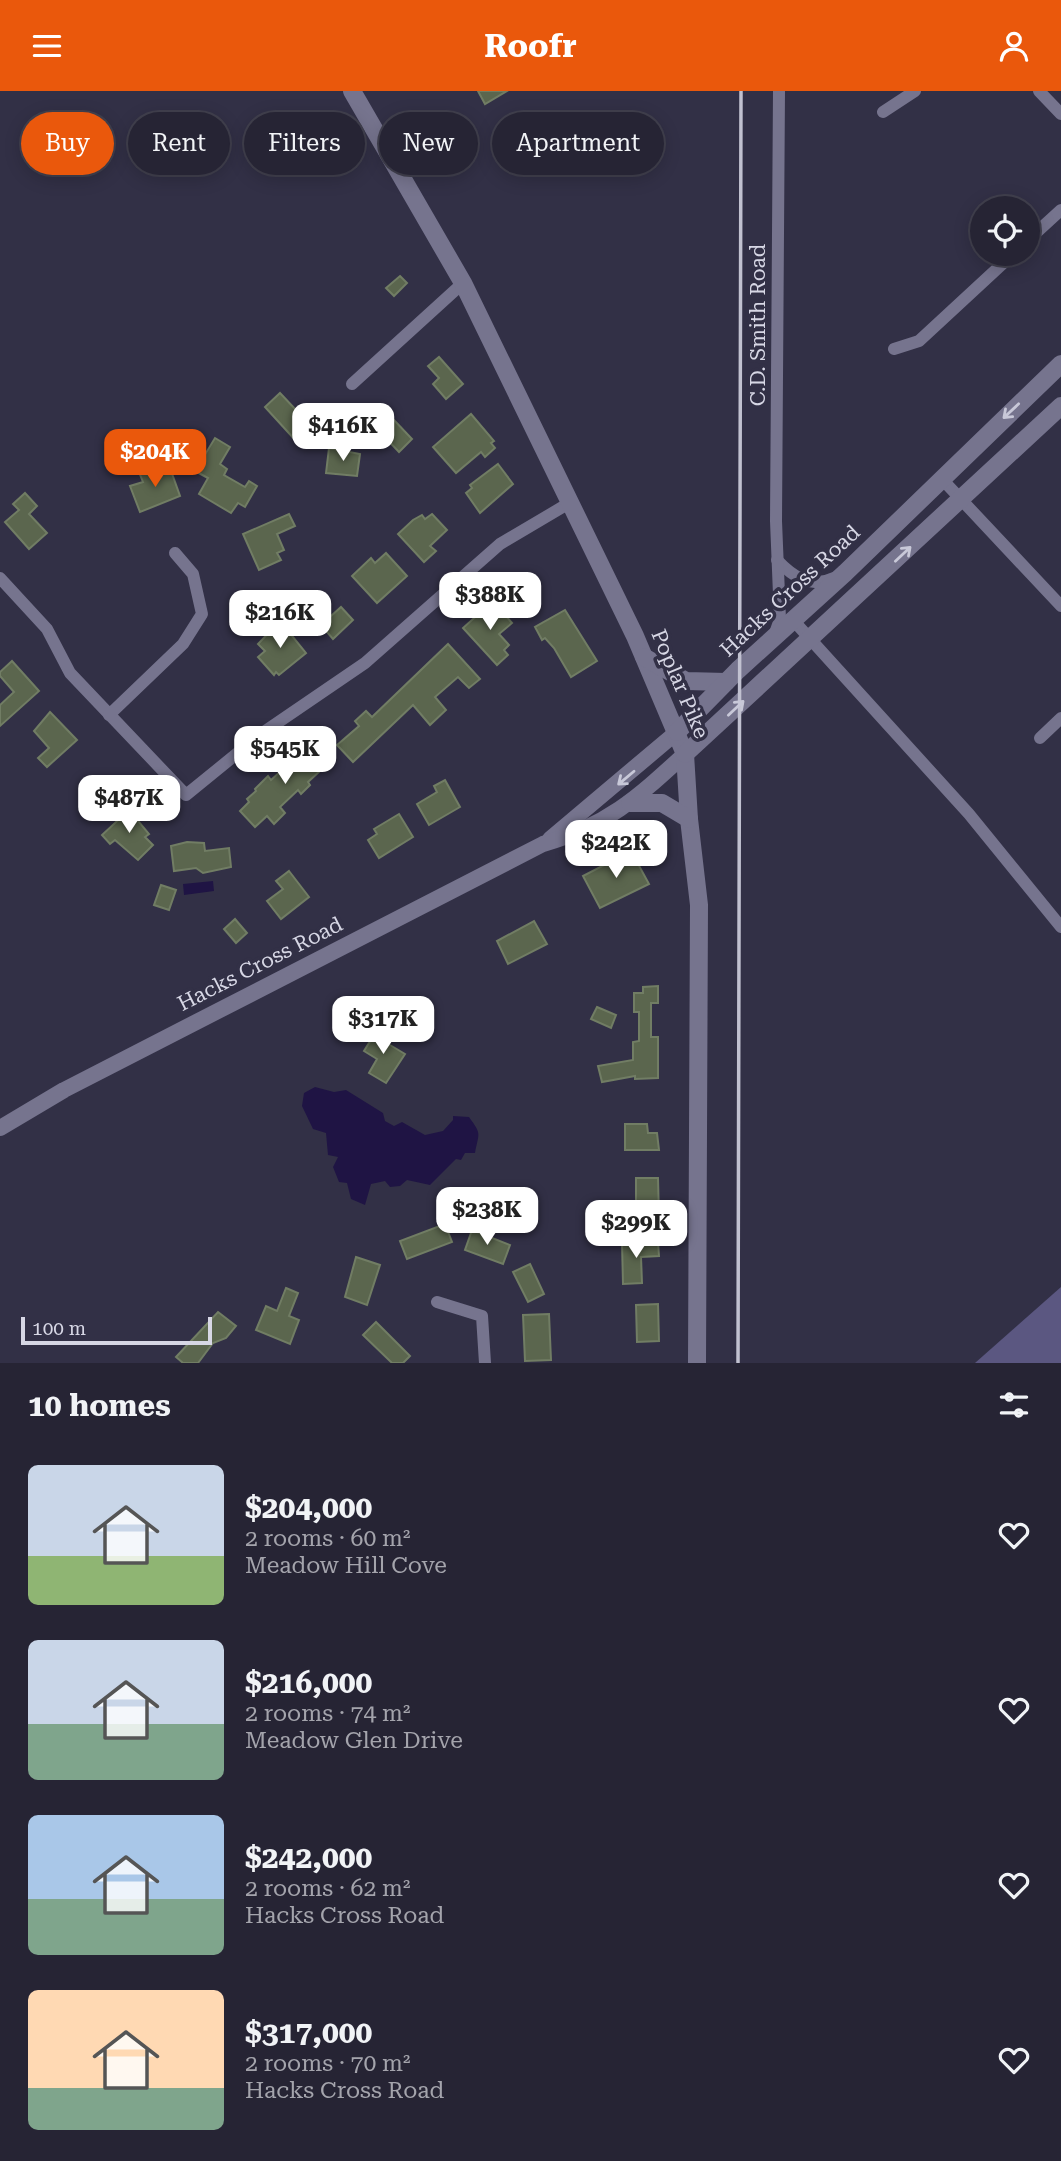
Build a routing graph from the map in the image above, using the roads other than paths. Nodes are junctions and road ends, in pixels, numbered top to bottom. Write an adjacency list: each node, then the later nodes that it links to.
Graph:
1 (352, 91): 10 (main road, Poplar Pike)
2 (779, 91): 19 (street, C.D. Smith Road)
3 (915, 91): 5 (street)
4 (1039, 91): 6 (street)
5 (883, 112)
6 (1061, 114)
7 (1061, 210): 8 (street)
8 (1040, 229)
9 (1000, 266): 11 (street)
10 (463, 283): 13 (street); 17 (main road, Poplar Pike)
11 (894, 349)
12 (1061, 364): 15 (main road, Hacks Cross Road, one-way to 15)
13 (352, 384)
14 (1061, 406): 16 (main road, Hacks Cross Road)
15 (941, 478): 16 (street); 20 (main road, Hacks Cross Road)
16 (962, 500): 22 (street); 25 (main road, Hacks Cross Road, one-way to 16)
17 (571, 502): 26 (main road, Poplar Pike); 28 (street)
18 (174, 554): 28 (street)
19 (777, 560): 20 (street); 24 (street, C.D. Smith Road)
20 (845, 573): 23 (main road, Hacks Cross Road)
21 (0, 578): 28 (street)
22 (1061, 606)
23 (793, 620): 24 (main road, Hacks Cross Road); 25 (street)
24 (774, 638): 27 (main road, Hacks Cross Road)
25 (811, 639): 32 (main road, Hacks Cross Road, one-way to 25); 36 (street)
26 (644, 657): 27 (main road); 30 (main road, Poplar Pike)
27 (726, 682): 30 (main road, Hacks Cross Road)
28 (109, 715)
29 (1061, 718): 31 (street)
30 (677, 732): 32 (main road, Poplar Pike); 35 (street, Hacks Cross Road, one-way to 35)
31 (1040, 738)
32 (685, 754): 33 (street, Hacks Cross Road); 34 (main road, Poplar Pike)
33 (630, 803): 34 (main road); 35 (street, Hacks Cross Road)
34 (689, 819): 40 (main road, Poplar Pike)
35 (543, 844): 37 (street, Hacks Cross Road)
36 (1061, 927)
37 (0, 1128)
38 (437, 1302): 39 (street)
39 (485, 1363)
40 (696, 1363)

